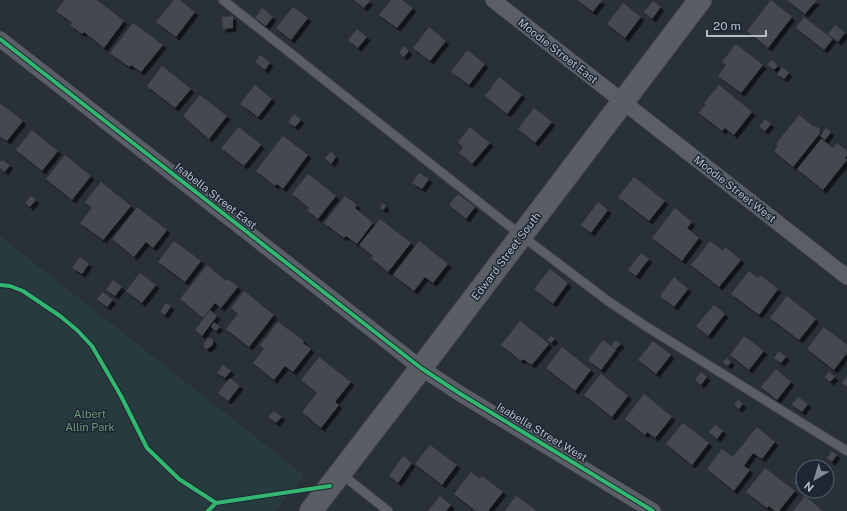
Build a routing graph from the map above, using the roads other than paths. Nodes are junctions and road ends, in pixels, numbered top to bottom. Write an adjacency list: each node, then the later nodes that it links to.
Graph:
1 (223, 0): 6 (lane)
2 (493, 0): 5 (street, Moodie Street East)
3 (700, 0): 5 (main road, Edward Street South)
4 (0, 39): 8 (street, Isabella Street East)
5 (623, 102): 6 (main road, Edward Street South); 7 (street, Moodie Street West)
6 (522, 236): 8 (main road, Edward Street South); 9 (lane)
7 (847, 277)
8 (421, 368): 10 (main road, Edward Street South); 13 (street, Isabella Street West)
9 (847, 451)
10 (340, 473): 11 (main road, Edward Street South); 12 (lane)
11 (311, 511)
12 (388, 511)
13 (653, 511)

